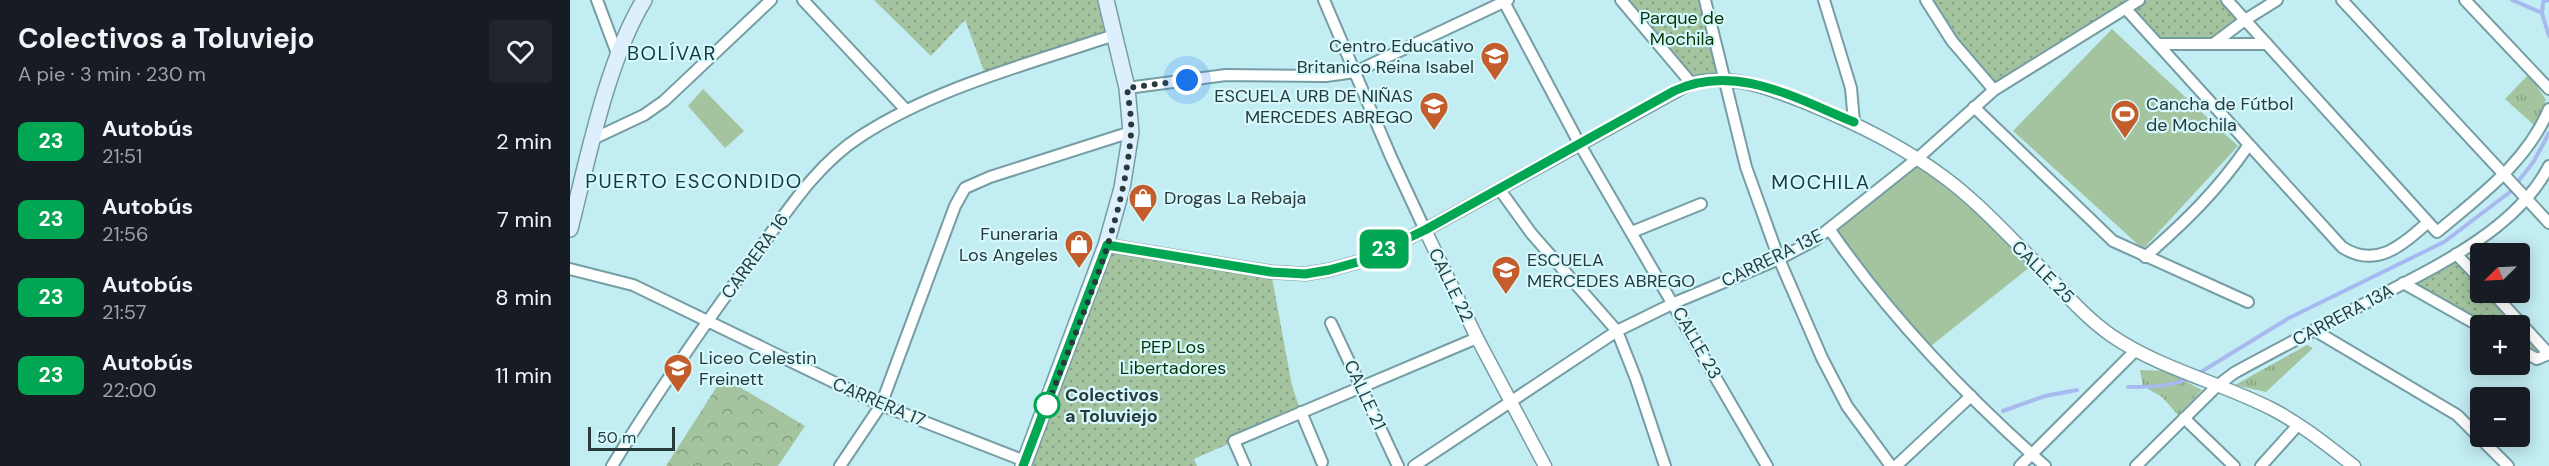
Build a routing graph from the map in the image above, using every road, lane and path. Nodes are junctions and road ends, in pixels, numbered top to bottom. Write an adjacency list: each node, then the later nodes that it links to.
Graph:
1 (597, 0): 25 (street)
2 (604, 0): 21 (street)
3 (644, 0): 21 (main road)
4 (771, 0): 37 (street)
5 (803, 0): 34 (street)
6 (1106, 0): 20 (main road)
7 (1324, 0): 26 (street, CALLE 22)
8 (1621, 0): 28 (street)
9 (1705, 0): 27 (street)
10 (1824, 0): 35 (street)
11 (1926, 0): 31 (street)
12 (2139, 0): 18 (street, CARRERA 13E)
13 (2227, 0): 19 (street)
14 (2277, 0): 19 (street)
15 (2342, 0): 42 (street)
16 (2465, 0): 30 (street)
17 (1505, 1): 26 (street); 38 (street, CALLE 23)
18 (2126, 9): 22 (street); 31 (street, CARRERA 13E)
19 (2245, 20): 23 (street); 24 (street)
20 (1114, 35): 29 (main road); 34 (street, CARRERA 16)
21 (626, 36): 25 (main road)
22 (2159, 44): 23 (street); 39 (street)
23 (2213, 44): 24 (street)
24 (2267, 44): 46 (street)
25 (618, 56): 37 (main road)
26 (1354, 72): 29 (street); 49 (street, CALLE 22)
27 (1724, 78): 28 (street); 35 (street, CALLE 25); 55 (street)
28 (1691, 83): 38 (street)
29 (1127, 88): 36 (main road)
30 (2549, 89)
31 (1994, 90): 32 (street, CARRERA 13E)
32 (1974, 107): 40 (street, CARRERA 13E); 54 (street)
33 (2549, 109): 42 (street)
34 (906, 110): 63 (street, CARRERA 16)
35 (1854, 122): 40 (street, CALLE 25)
36 (1131, 132): 52 (main road); 75 (street)
37 (593, 139): 48 (main road)
38 (1579, 143): 43 (street); 51 (street, CALLE 23)
39 (2248, 146): 46 (street); 54 (street)
40 (1918, 158): 50 (street, CARRERA 13E); 68 (street, CALLE 25)
41 (2549, 166): 44 (street, CARRERA 13A)
42 (2509, 178): 44 (street); 46 (street)
43 (1500, 190): 49 (street); 66 (street)
44 (2524, 196): 47 (street); 53 (street, CARRERA 13A)
45 (1701, 204): 51 (street)
46 (2427, 223)
47 (2549, 223)
48 (570, 229)
49 (1425, 230): 52 (street); 67 (street, CALLE 22)
50 (1830, 230): 55 (street, CARRERA 13E); 73 (street)
51 (1632, 231): 60 (street, CALLE 23)
52 (1107, 245): 81 (main road)
53 (2457, 254): 56 (street); 58 (street, CARRERA 13A)
54 (2145, 257): 59 (street)
55 (1779, 259): 60 (street, CARRERA 13E); 90 (street)
56 (2470, 268)
57 (570, 269): 63 (street, CARRERA 17)
58 (2403, 283): 62 (street); 65 (street, CARRERA 13A)
59 (2248, 302)
60 (1674, 303): 66 (street, CARRERA 13E); 89 (street, CALLE 23)
61 (2502, 303): 69 (street)
62 (2470, 321)
63 (706, 322): 75 (street, CARRERA 17); 82 (street, CARRERA 16)
64 (1331, 323): 72 (street, CALLE 21)
65 (2314, 330): 71 (street, CARRERA 13A); 98 (street)
66 (1617, 331): 74 (street, CARRERA 13E); 88 (street)
67 (1477, 338): 72 (street); 74 (street, CALLE 22)
68 (2135, 351): 71 (street, CALLE 25); 79 (street)
69 (2549, 354): 70 (street)
70 (2530, 355)
71 (2217, 386): 77 (street, CARRERA 13A); 78 (street, CALLE 25)
72 (1361, 388): 76 (street); 85 (street, CALLE 21)
73 (1971, 396): 79 (street); 91 (street)
74 (1510, 400): 86 (street, CARRERA 13E); 87 (street, CALLE 22)
75 (881, 405): 81 (street, CARRERA 17); 83 (street)
76 (1301, 412): 80 (street); 84 (street)
77 (2184, 418): 94 (street, CARRERA 13A); 95 (street)
78 (2298, 425): 96 (street); 97 (street, CALLE 25)
79 (2032, 454): 92 (street); 93 (street)
80 (1322, 462)
81 (1024, 464)
82 (612, 466)
83 (840, 466)
84 (1245, 466)
85 (1398, 466)
86 (1414, 466)
87 (1545, 466)
88 (1664, 466)
89 (1767, 466)
90 (1891, 466)
91 (1896, 466)
92 (2020, 466)
93 (2045, 466)
94 (2136, 466)
95 (2234, 466)
96 (2261, 466)
97 (2354, 466)
98 (2508, 466)

